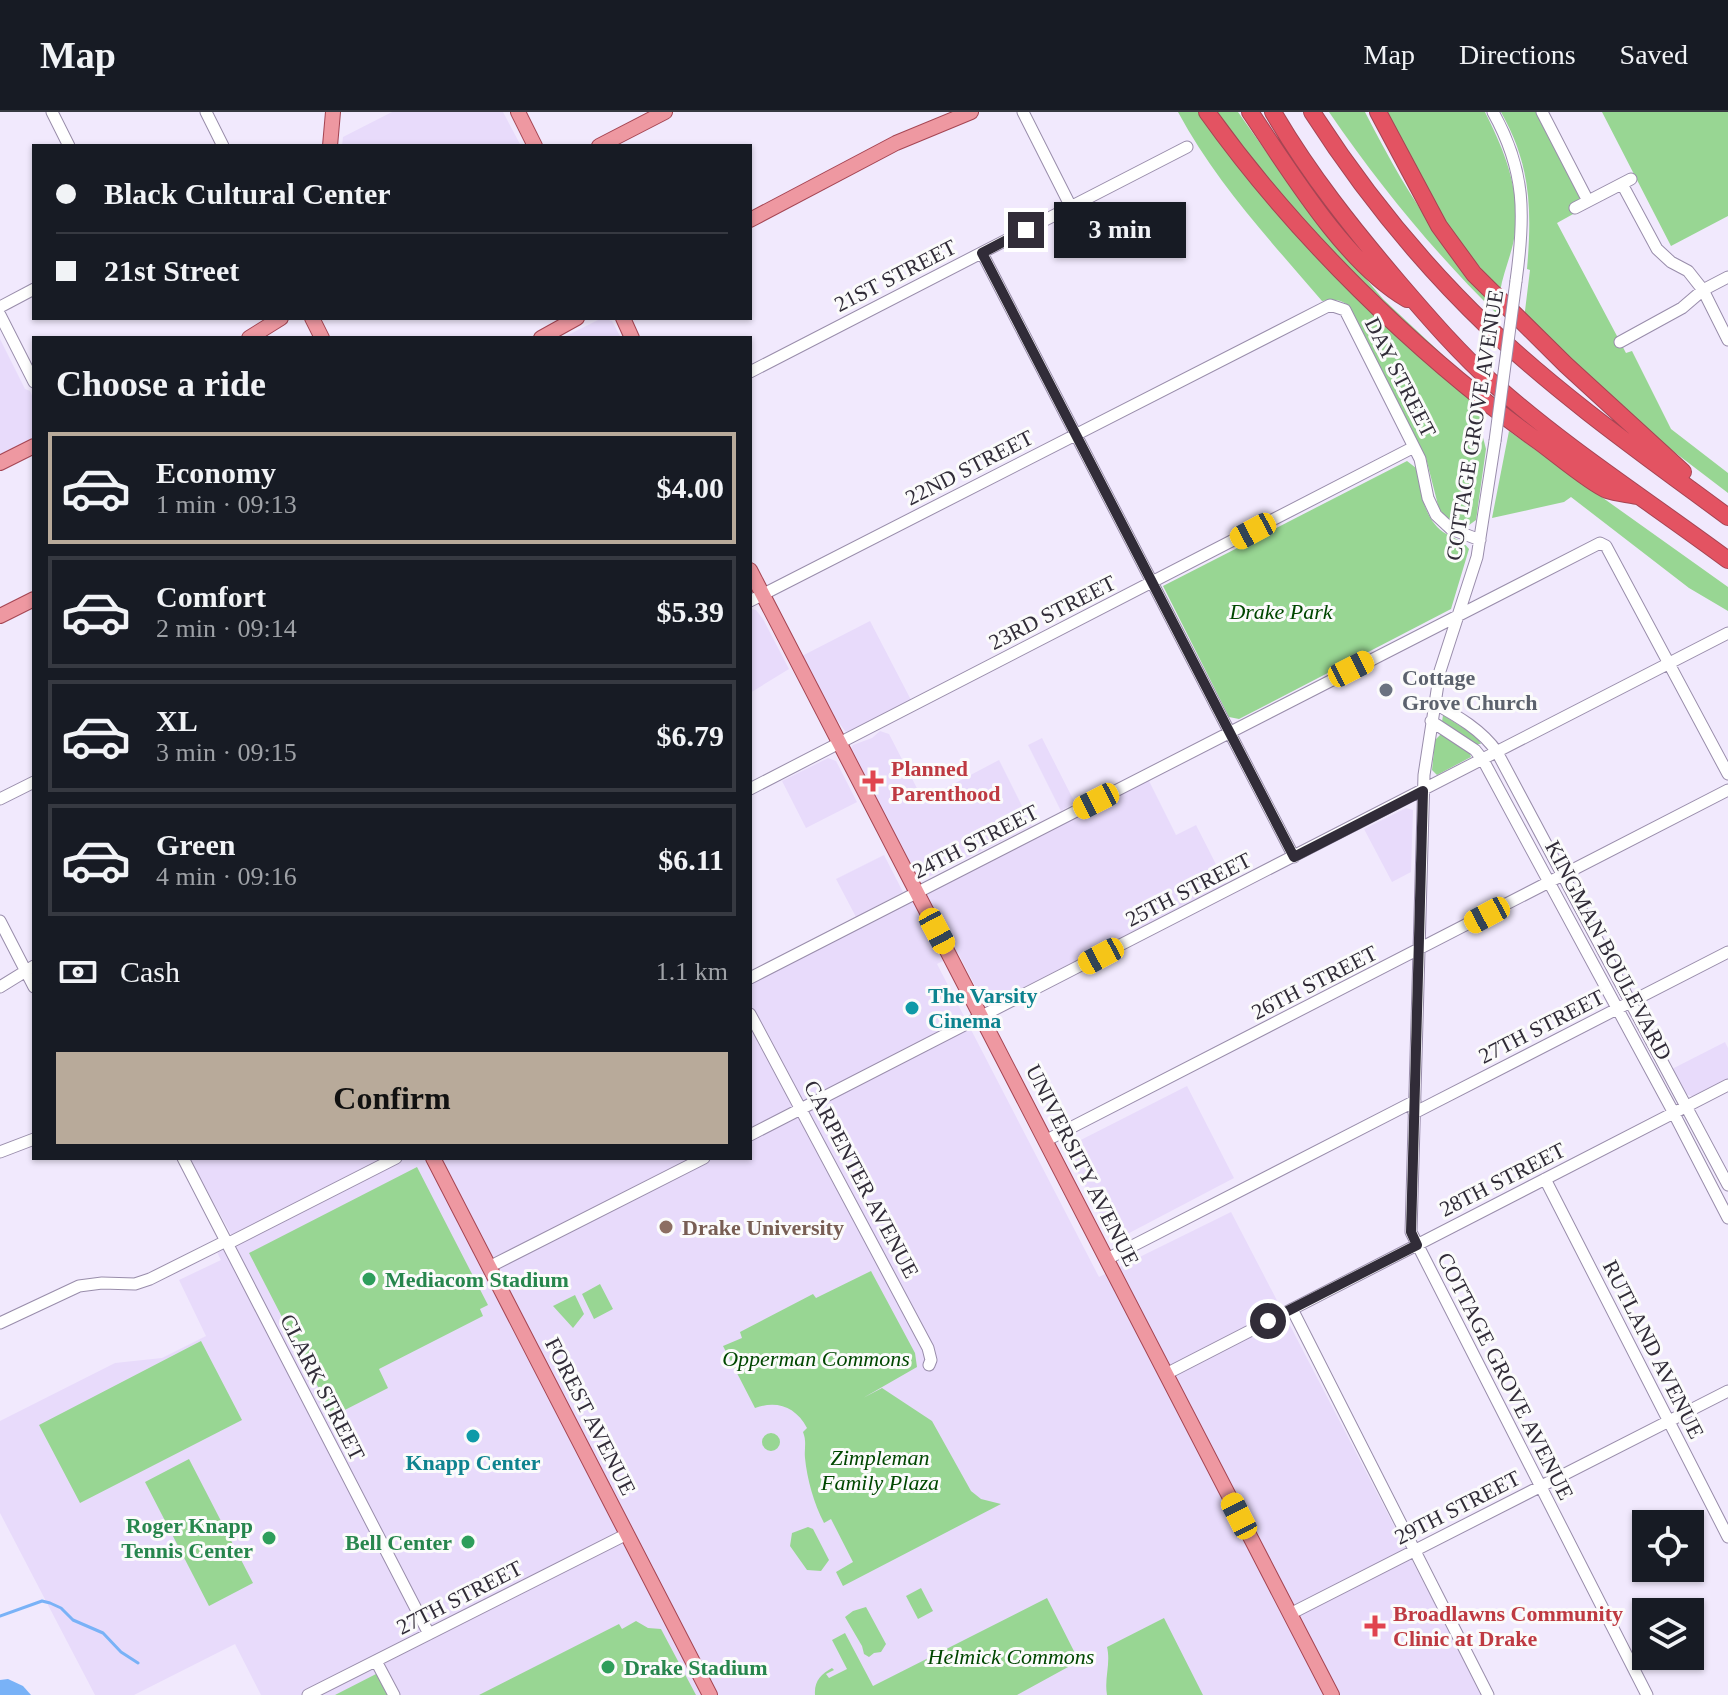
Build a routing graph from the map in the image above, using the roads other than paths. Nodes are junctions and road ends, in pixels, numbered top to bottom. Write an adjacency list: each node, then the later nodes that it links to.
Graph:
1 (52, 112): 15 (street)
2 (206, 112): 16 (street)
3 (333, 112): 17 (main road)
4 (518, 112): 18 (main road)
5 (665, 112): 19 (main road)
6 (971, 112): 24 (main road)
7 (1023, 112): 22 (street)
8 (1207, 112): 45 (highway)
9 (1250, 112): 30 (highway)
10 (1273, 112): 30 (highway)
11 (1312, 112): 46 (highway)
12 (1378, 112): 46 (highway)
13 (1493, 112): 47 (street, COTTAGE GROVE AVENUE, bridge)
14 (1542, 112): 21 (street)
15 (68, 144)
16 (222, 144)
17 (330, 144)
18 (534, 144)
19 (603, 144)
20 (1187, 147): 22 (street, 21ST STREET)
21 (1588, 201): 23 (street); 28 (street)
22 (1071, 207): 25 (street, 21ST STREET)
23 (1575, 208)
24 (752, 219)
25 (982, 253): 39 (street, 21ST STREET); 41 (street)
26 (1728, 277): 28 (street)
27 (32, 290): 31 (street)
28 (1703, 290): 37 (street); 38 (street)
29 (1335, 305): 41 (street, 22ND STREET); 43 (street, DAY STREET)
30 (1417, 305): 45 (highway)
31 (0, 307)
32 (0, 315): 40 (street)
33 (276, 320): 35 (main road)
34 (573, 320): 36 (main road)
35 (252, 336)
36 (545, 336)
37 (1728, 340)
38 (1620, 342)
39 (752, 371)
40 (32, 378)
41 (1076, 434): 49 (street); 50 (street, 22ND STREET)
42 (32, 447): 44 (main road)
43 (1414, 447): 47 (street, DAY STREET); 49 (street, 23RD STREET)
44 (0, 463)
45 (1643, 497): 48 (highway)
46 (1728, 515)
47 (1480, 540): 52 (street, COTTAGE GROVE AVENUE)
48 (1728, 560)
49 (1152, 583): 58 (street); 59 (street, 23RD STREET)
50 (756, 598): 59 (main road, UNIVERSITY AVENUE)
51 (32, 600): 53 (main road)
52 (1458, 615): 55 (street, 24TH STREET); 56 (street, COTTAGE GROVE AVENUE); 58 (street, 24TH STREET)
53 (0, 616)
54 (1728, 633): 55 (street, 25TH STREET)
55 (1668, 663): 60 (street, 25TH STREET); 62 (street)
56 (1434, 703): 57 (street, COTTAGE GROVE AVENUE); 60 (street, KINGMAN BOULEVARD)
57 (1431, 721): 61 (street, KINGMAN BOULEVARD); 66 (street, COTTAGE GROVE AVENUE)
58 (1229, 732): 68 (street); 71 (street, 24TH STREET)
59 (840, 743): 64 (street, 23RD STREET); 71 (main road, UNIVERSITY AVENUE)
60 (1497, 752): 61 (street, 25TH STREET); 69 (street, KINGMAN BOULEVARD)
61 (1483, 760): 66 (street, 25TH STREET); 70 (street, KINGMAN BOULEVARD)
62 (1728, 774)
63 (32, 783): 67 (street)
64 (752, 788)
65 (1728, 790): 69 (street, 26TH STREET)
66 (1423, 791): 68 (street, 25TH STREET); 73 (street, COTTAGE GROVE AVENUE)
67 (0, 799)
68 (1294, 857): 81 (street, 25TH STREET)
69 (1564, 875): 70 (street, 26TH STREET); 78 (street, KINGMAN BOULEVARD)
70 (1550, 882): 73 (street, 26TH STREET); 79 (street, KINGMAN BOULEVARD)
71 (917, 893): 76 (street, 24TH STREET); 81 (main road, UNIVERSITY AVENUE)
72 (0, 921): 75 (street)
73 (1418, 951): 84 (street, COTTAGE GROVE AVENUE); 89 (street, 26TH STREET)
74 (1728, 952): 78 (street, 27TH STREET)
75 (30, 968): 77 (street)
76 (752, 977)
77 (0, 987)
78 (1632, 1002): 79 (street, 27TH STREET); 83 (street, KINGMAN BOULEVARD)
79 (1618, 1009): 84 (street, 27TH STREET); 86 (street, KINGMAN BOULEVARD)
80 (752, 1018): 85 (street, CARPENTER AVENUE)
81 (982, 1018): 85 (street, 25TH STREET); 89 (main road, UNIVERSITY AVENUE)
82 (1728, 1085): 83 (street, 28TH STREET)
83 (1688, 1106): 86 (street, 28TH STREET); 96 (street, KINGMAN BOULEVARD)
84 (1414, 1107): 99 (street, COTTAGE GROVE AVENUE); 100 (street, 27TH STREET)
85 (801, 1109): 87 (street, 25TH STREET); 104 (street, CARPENTER AVENUE)
86 (1674, 1113): 95 (street, 28TH STREET); 97 (street, KINGMAN BOULEVARD)
87 (752, 1134)
88 (32, 1140): 90 (street)
89 (1045, 1141): 100 (main road, UNIVERSITY AVENUE)
90 (0, 1152)
91 (184, 1160): 98 (street, CLARK STREET)
92 (392, 1160): 98 (street)
93 (434, 1160): 101 (main road, FOREST AVENUE)
94 (700, 1160): 101 (street)
95 (1545, 1179): 99 (street, 28TH STREET); 107 (street, RUTLAND AVENUE)
96 (1728, 1185)
97 (1728, 1218)
98 (226, 1242): 103 (street); 113 (street, CLARK STREET)
99 (1417, 1245): 102 (street, 28TH STREET); 108 (street, COTTAGE GROVE AVENUE)
100 (1107, 1259): 105 (main road, UNIVERSITY AVENUE)
101 (489, 1267): 109 (main road, FOREST AVENUE)
102 (1292, 1309): 105 (street, 28TH STREET); 111 (street)
103 (0, 1323)
104 (929, 1365)
105 (1166, 1374): 112 (main road, UNIVERSITY AVENUE)
106 (1728, 1391): 107 (street, 29TH STREET)
107 (1669, 1421): 108 (street, 29TH STREET); 110 (street, RUTLAND AVENUE)
108 (1541, 1487): 111 (street, 29TH STREET); 120 (street, COTTAGE GROVE AVENUE)
109 (627, 1534): 113 (street, 27TH STREET); 117 (main road, FOREST AVENUE)
110 (1728, 1537)
111 (1415, 1551): 112 (street, 29TH STREET); 119 (street)
112 (1290, 1614): 118 (main road, UNIVERSITY AVENUE)
113 (429, 1634): 114 (street, 27TH STREET)
114 (376, 1661): 115 (street, 27TH STREET); 116 (street)
115 (308, 1695)
116 (394, 1695)
117 (710, 1695)
118 (1332, 1695)
119 (1488, 1695)
120 (1647, 1695)

